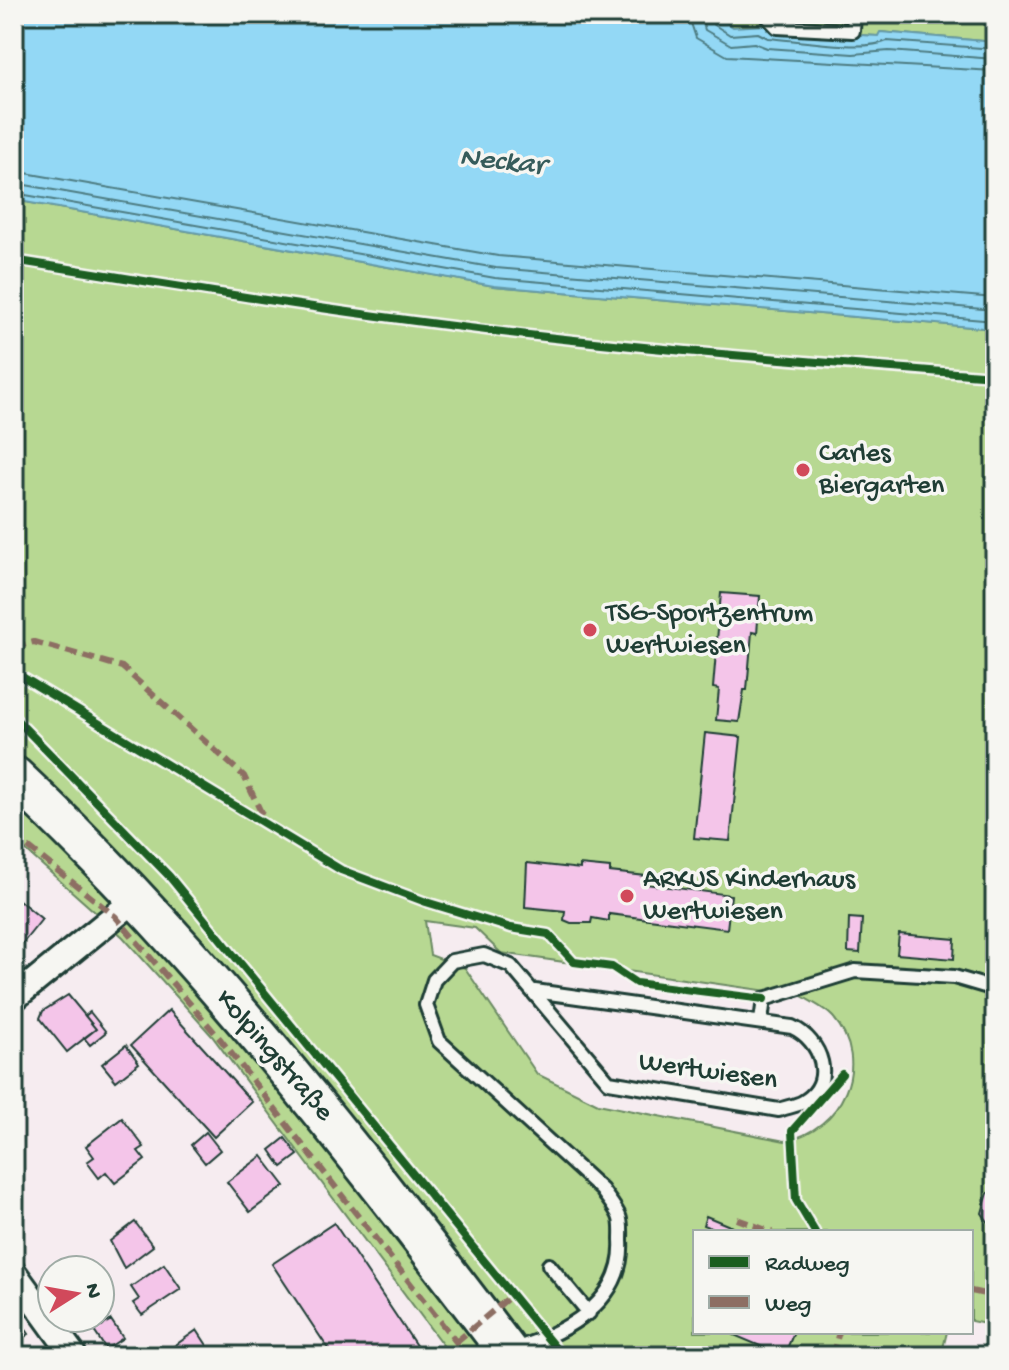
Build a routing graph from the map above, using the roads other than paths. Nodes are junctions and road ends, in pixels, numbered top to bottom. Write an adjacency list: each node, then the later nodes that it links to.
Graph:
1 (765, 14): 2 (lane)
2 (854, 14)
3 (14, 776): 4 (main road, Kolpingstraße)
4 (137, 898): 7 (street); 12 (main road, Kolpingstraße)
5 (995, 989): 8 (lane)
6 (535, 991): 8 (lane, Wertwiesen); 8 (lane, Wertwiesen); 11 (lane, Wertwiesen)
7 (14, 998)
8 (761, 1021)
9 (549, 1265): 11 (lane)
10 (14, 1273): 13 (street)
11 (589, 1313): 12 (lane, Wertwiesen)
12 (506, 1354)
13 (74, 1356)

